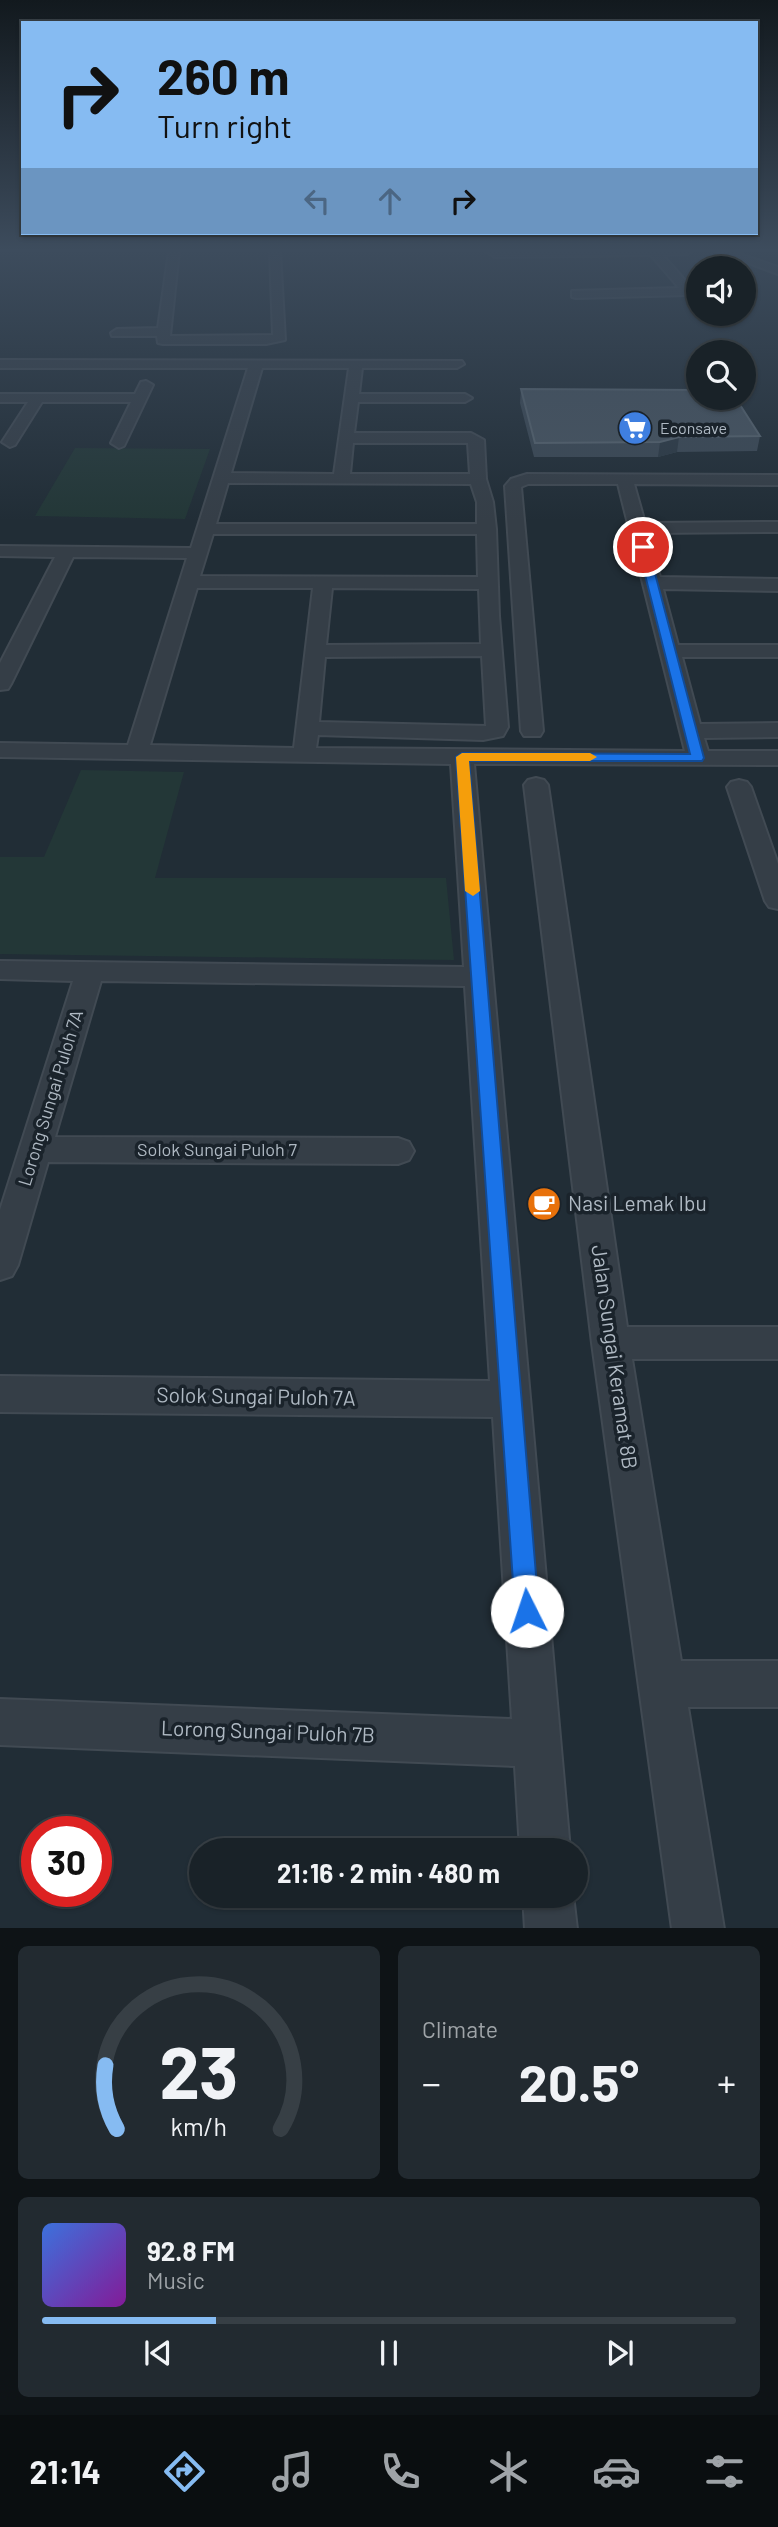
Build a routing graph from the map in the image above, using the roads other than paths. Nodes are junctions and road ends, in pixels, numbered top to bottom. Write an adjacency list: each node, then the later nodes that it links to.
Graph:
1 (0, 364): 2 (street)
2 (157, 364): 3 (street); 8 (street)
3 (256, 364): 4 (street); 14 (street)
4 (356, 364): 5 (street); 9 (street)
5 (457, 364)
6 (0, 398): 7 (street)
7 (38, 398): 8 (street); 12 (street)
8 (139, 398): 13 (street)
9 (351, 398): 10 (street); 11 (street)
10 (465, 398)
11 (346, 438): 15 (street); 16 (street)
12 (10, 442)
13 (118, 443)
14 (221, 478): 15 (street); 21 (street)
15 (341, 478): 16 (street)
16 (478, 479): 22 (street)
17 (625, 480): 18 (street); 20 (street); 38 (street)
18 (778, 480)
19 (778, 527): 20 (street)
20 (638, 528): 29 (street)
21 (205, 529): 22 (street); 25 (street)
22 (487, 529): 28 (street)
23 (0, 551): 24 (street)
24 (67, 551): 25 (street); 35 (street)
25 (198, 553): 26 (street)
26 (189, 582): 27 (street); 41 (street)
27 (323, 583): 28 (street); 32 (street)
28 (488, 583): 31 (street)
29 (653, 583): 30 (street); 33 (street)
30 (778, 585)
31 (492, 650): 32 (street); 36 (street)
32 (316, 651): 36 (street)
33 (670, 651): 34 (street); 39 (street)
34 (778, 651)
35 (0, 684)
36 (307, 728): 42 (street)
37 (778, 730): 39 (street)
38 (532, 731)
39 (691, 731): 44 (street)
40 (0, 750): 41 (street)
41 (136, 752): 42 (street)
42 (304, 755): 43 (street)
43 (462, 757): 44 (street); 51 (street)
44 (698, 758): 45 (street)
45 (778, 758)
46 (536, 785): 55 (street, Jalan Sungai Keramat 8B)
47 (739, 787): 48 (street)
48 (778, 901)
49 (0, 970): 50 (street)
50 (90, 971): 51 (street); 52 (street, Lorong Sungai Puloh 7A)
51 (479, 977): 58 (street)
52 (35, 1149): 53 (street, Solok Sungai Puloh 7); 54 (street, Lorong Sungai Puloh 7A)
53 (398, 1151)
54 (2, 1254)
55 (611, 1343): 56 (street); 59 (street, Jalan Sungai Keramat 8B)
56 (778, 1343)
57 (0, 1394): 58 (street, Solok Sungai Puloh 7A)
58 (511, 1399): 62 (street)
59 (662, 1684): 60 (street); 66 (street, Jalan Sungai Keramat 8B)
60 (778, 1684)
61 (0, 1722): 62 (street, Lorong Sungai Puloh 7B)
62 (537, 1743): 63 (street)
63 (544, 1838)
64 (549, 1908): 65 (street)
65 (551, 1928)
66 (698, 1928)

